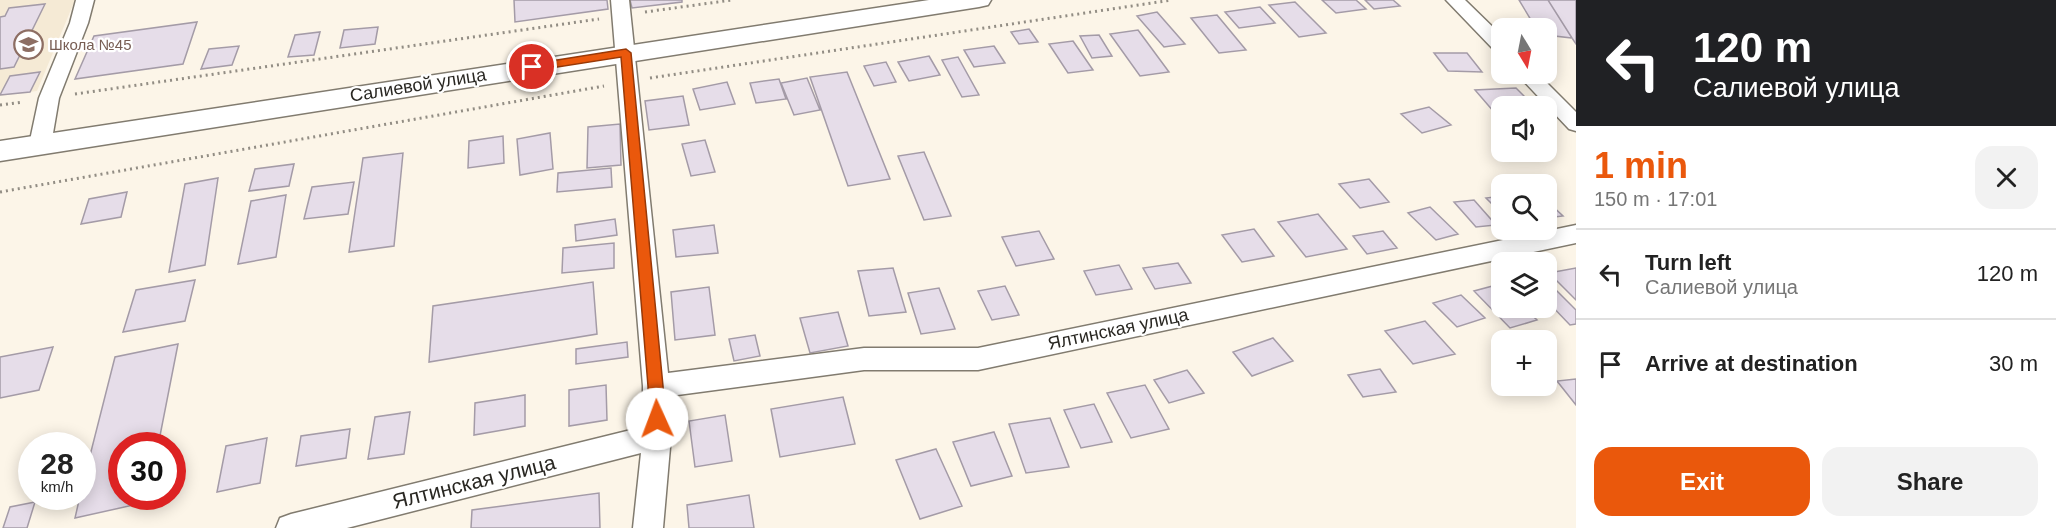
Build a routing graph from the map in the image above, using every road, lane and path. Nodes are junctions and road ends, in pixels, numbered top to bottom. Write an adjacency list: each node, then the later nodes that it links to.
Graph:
1 (85, 0): 11 (street)
2 (732, 0): 6 (path)
3 (979, 0): 8 (main road, Салиевой улица)
4 (1172, 0): 9 (path)
5 (1455, 0): 7 (street)
6 (621, 8): 8 (street); 11 (path)
7 (1491, 36)
8 (626, 53): 9 (street); 14 (main road, Салиевой улица)
9 (628, 82): 16 (path); 18 (street)
10 (1537, 84): 13 (street)
11 (49, 98): 12 (path); 14 (street)
12 (0, 105)
13 (1576, 124)
14 (40, 145): 15 (main road, Салиевой улица)
15 (0, 151)
16 (0, 192)
17 (1576, 234): 18 (street, Ялтинская улица)
18 (656, 386): 19 (street)
19 (657, 436): 20 (street, Ялтинская улица); 21 (street)
20 (291, 528)
21 (648, 528)

